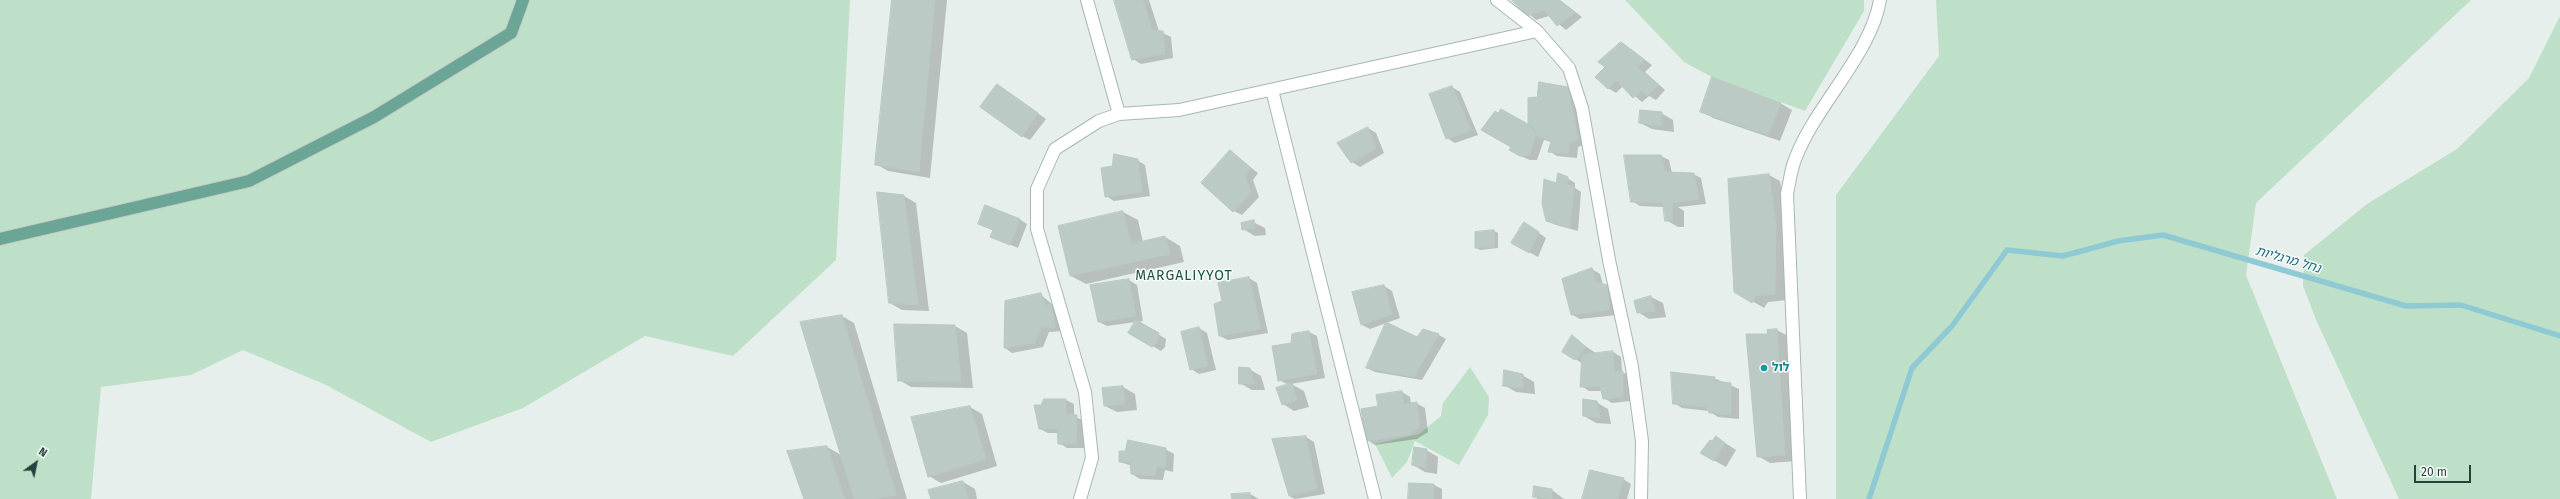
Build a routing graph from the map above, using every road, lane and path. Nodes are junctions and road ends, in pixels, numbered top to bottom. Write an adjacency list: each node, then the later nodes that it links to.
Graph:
1 (522, 0): 8 (main road)
2 (1087, 0): 7 (street)
3 (1497, 0): 5 (street)
4 (1880, 0): 12 (street)
5 (1537, 31): 6 (street); 11 (street)
6 (1272, 90): 7 (street); 10 (street)
7 (1119, 114): 9 (street)
8 (0, 239)
9 (1080, 499)
10 (1375, 499)
11 (1641, 499)
12 (1800, 499)

